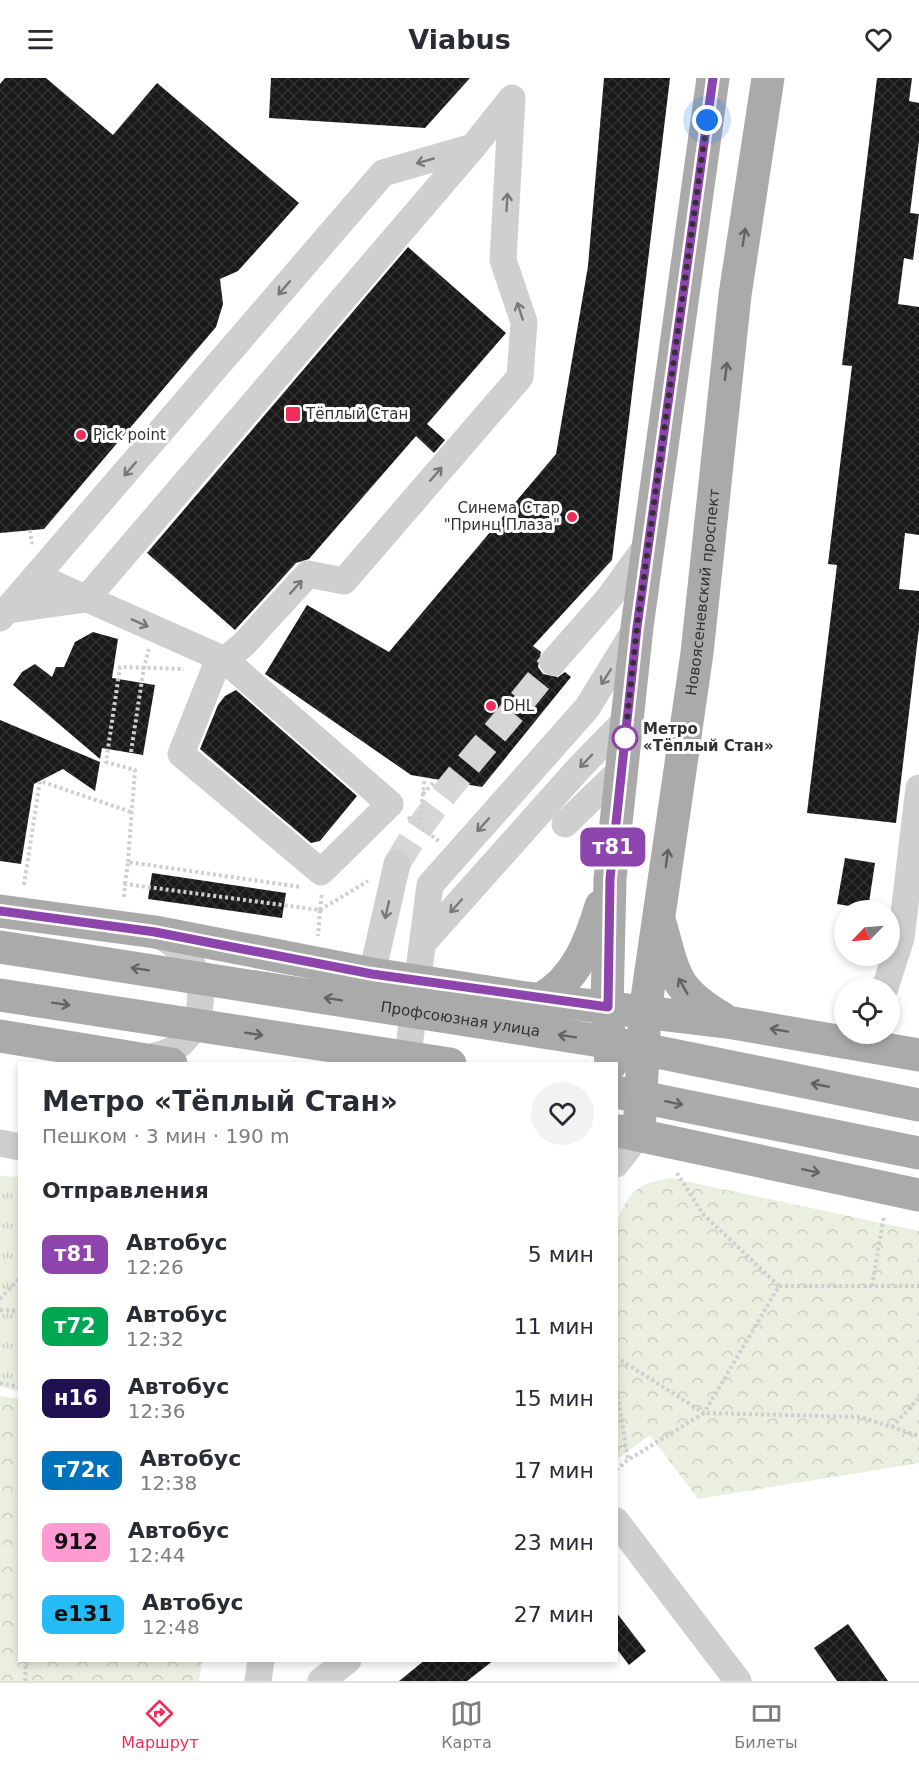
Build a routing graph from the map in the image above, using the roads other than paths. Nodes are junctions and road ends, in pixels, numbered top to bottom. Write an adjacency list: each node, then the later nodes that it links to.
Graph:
1 (713, 78): 5 (main road)
2 (768, 78): 19 (main road, Новоясеневский проспект, one-way to 2)
3 (518, 88): 4 (street); 11 (street, one-way to 3)
4 (473, 147): 6 (street, one-way to 6); 7 (street)
5 (648, 544): 9 (main road); 10 (street)
6 (38, 577): 7 (street); 8 (street)
7 (86, 599): 8 (street); 11 (street, one-way to 11)
8 (4, 614)
9 (637, 627): 12 (main road); 21 (street, one-way to 21)
10 (553, 662)
11 (219, 665): 11 (street)
12 (627, 719): 13 (main road); 21 (street, one-way to 21)
13 (622, 769): 15 (street); 17 (main road)
14 (919, 788): 24 (street)
15 (565, 824)
16 (397, 864): 23 (street, one-way to 23)
17 (610, 879): 27 (main road); 28 (main road)
18 (0, 911): 20 (main road, Профсоюзная улица)
19 (658, 915): 29 (main road, Новоясеневский проспект); 30 (main road, one-way to 19)
20 (155, 932): 23 (main road, Профсоюзная улица); 35 (street)
21 (423, 943): 25 (street)
22 (6, 948): 42 (main road, Профсоюзная улица, one-way to 22)
23 (374, 965): 25 (main road, Профсоюзная улица); 36 (main road)
24 (888, 978)
25 (418, 981): 27 (main road, Профсоюзная улица); 37 (street)
26 (2, 995): 38 (main road, one-way to 38)
27 (541, 999): 28 (main road, Профсоюзная улица)
28 (608, 1007): 29 (main road, Профсоюзная улица); 39 (main road)
29 (645, 1012): 30 (main road, Профсоюзная улица); 43 (main road, Новоясеневский проспект)
30 (727, 1022): 31 (main road, Профсоюзная улица, one-way to 30)
31 (834, 1035)
32 (0, 1036): 35 (main road)
33 (884, 1044): 34 (main road, Профсоюзная улица)
34 (919, 1057): 48 (main road)
35 (155, 1061)
36 (361, 1062)
37 (414, 1062)
38 (437, 1062)
39 (611, 1062)
40 (618, 1094): 46 (main road, one-way to 46)
41 (618, 1103): 43 (main road)
42 (919, 1105)
43 (628, 1132): 47 (street); 48 (main road, one-way to 48)
44 (0, 1143): 45 (street)
45 (18, 1147)
46 (919, 1153)
47 (618, 1159)
48 (919, 1194)
49 (618, 1524): 54 (street)
50 (261, 1662): 52 (street)
51 (345, 1662): 53 (street)
52 (258, 1681)
53 (321, 1681)
54 (738, 1681)

